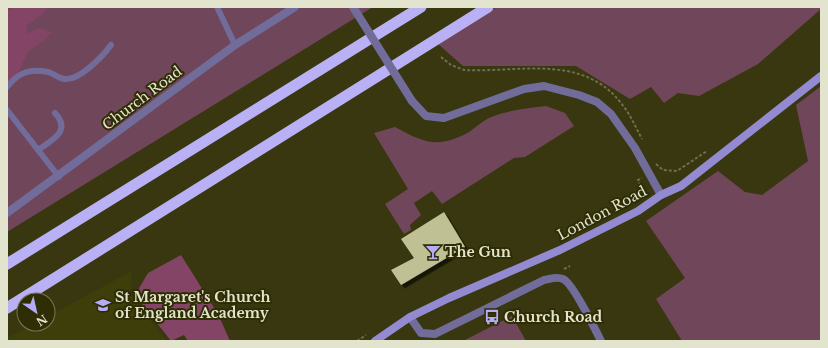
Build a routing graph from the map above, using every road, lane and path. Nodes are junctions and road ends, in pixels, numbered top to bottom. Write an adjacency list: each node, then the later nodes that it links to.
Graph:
1 (217, 7): 7 (lane)
2 (295, 7): 7 (street, Church Road)
3 (352, 7): 15 (street, bridge)
4 (421, 7): 18 (highway)
5 (488, 7): 19 (highway)
6 (111, 45): 9 (lane)
7 (235, 45): 13 (street, Church Road)
8 (821, 76): 15 (main road, London Road)
9 (7, 87)
10 (7, 110): 12 (lane)
11 (55, 113): 12 (lane)
12 (38, 150): 13 (lane)
13 (59, 177): 17 (street, Church Road)
14 (638, 180): 16 (path)
15 (661, 195): 20 (main road, London Road)
16 (620, 208)
17 (7, 213)
18 (7, 264)
19 (7, 308)
20 (410, 317): 21 (main road, London Road); 22 (street)
21 (375, 341)
22 (601, 341)

